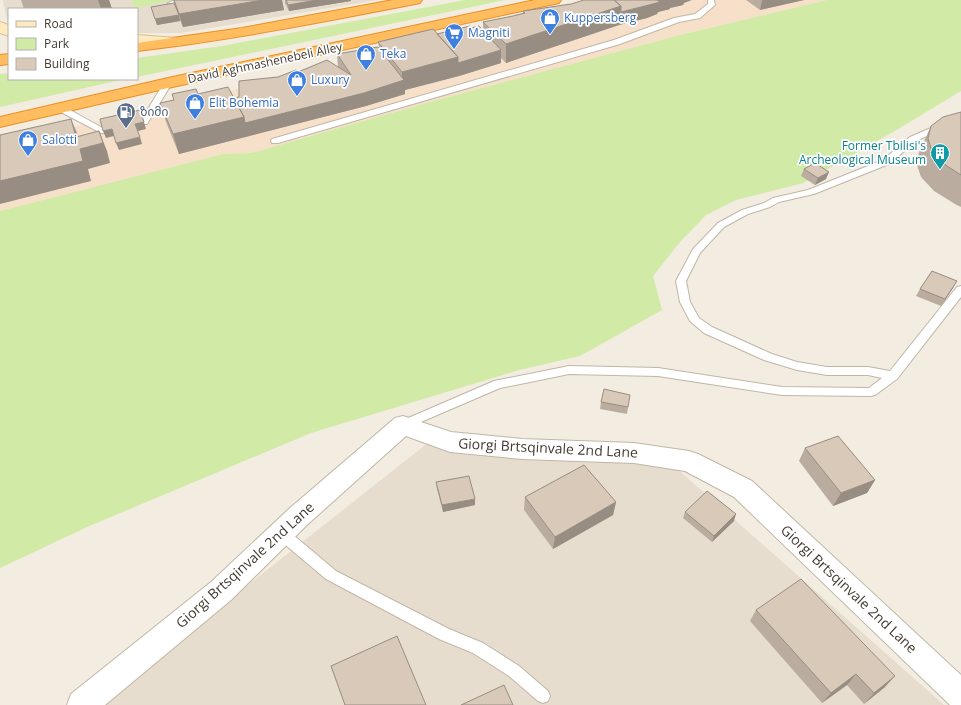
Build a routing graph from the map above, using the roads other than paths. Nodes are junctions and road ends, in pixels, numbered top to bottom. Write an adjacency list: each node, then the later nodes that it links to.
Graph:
1 (185, 0): 6 (lane)
2 (415, 0): 5 (highway)
3 (554, 0): 10 (highway, David Aghmashenebeli Alley)
4 (711, 0): 16 (lane)
5 (399, 2): 8 (highway)
6 (171, 3)
7 (138, 39): 8 (street)
8 (176, 42): 9 (highway)
9 (138, 46)
10 (168, 84): 11 (highway, David Aghmashenebeli Alley); 14 (lane)
11 (60, 108): 13 (highway, David Aghmashenebeli Alley); 15 (lane)
12 (961, 117): 18 (lane)
13 (0, 122)
14 (144, 122)
15 (104, 132)
16 (275, 141)
17 (961, 290): 18 (lane)
18 (893, 376): 19 (lane)
19 (403, 425): 20 (street, Giorgi Brtsqinvale 2nd Lane); 22 (street, Giorgi Brtsqinvale 2nd Lane)
20 (281, 533): 21 (lane); 23 (street, Giorgi Brtsqinvale 2nd Lane)
21 (543, 696)
22 (961, 696)
23 (82, 705)

